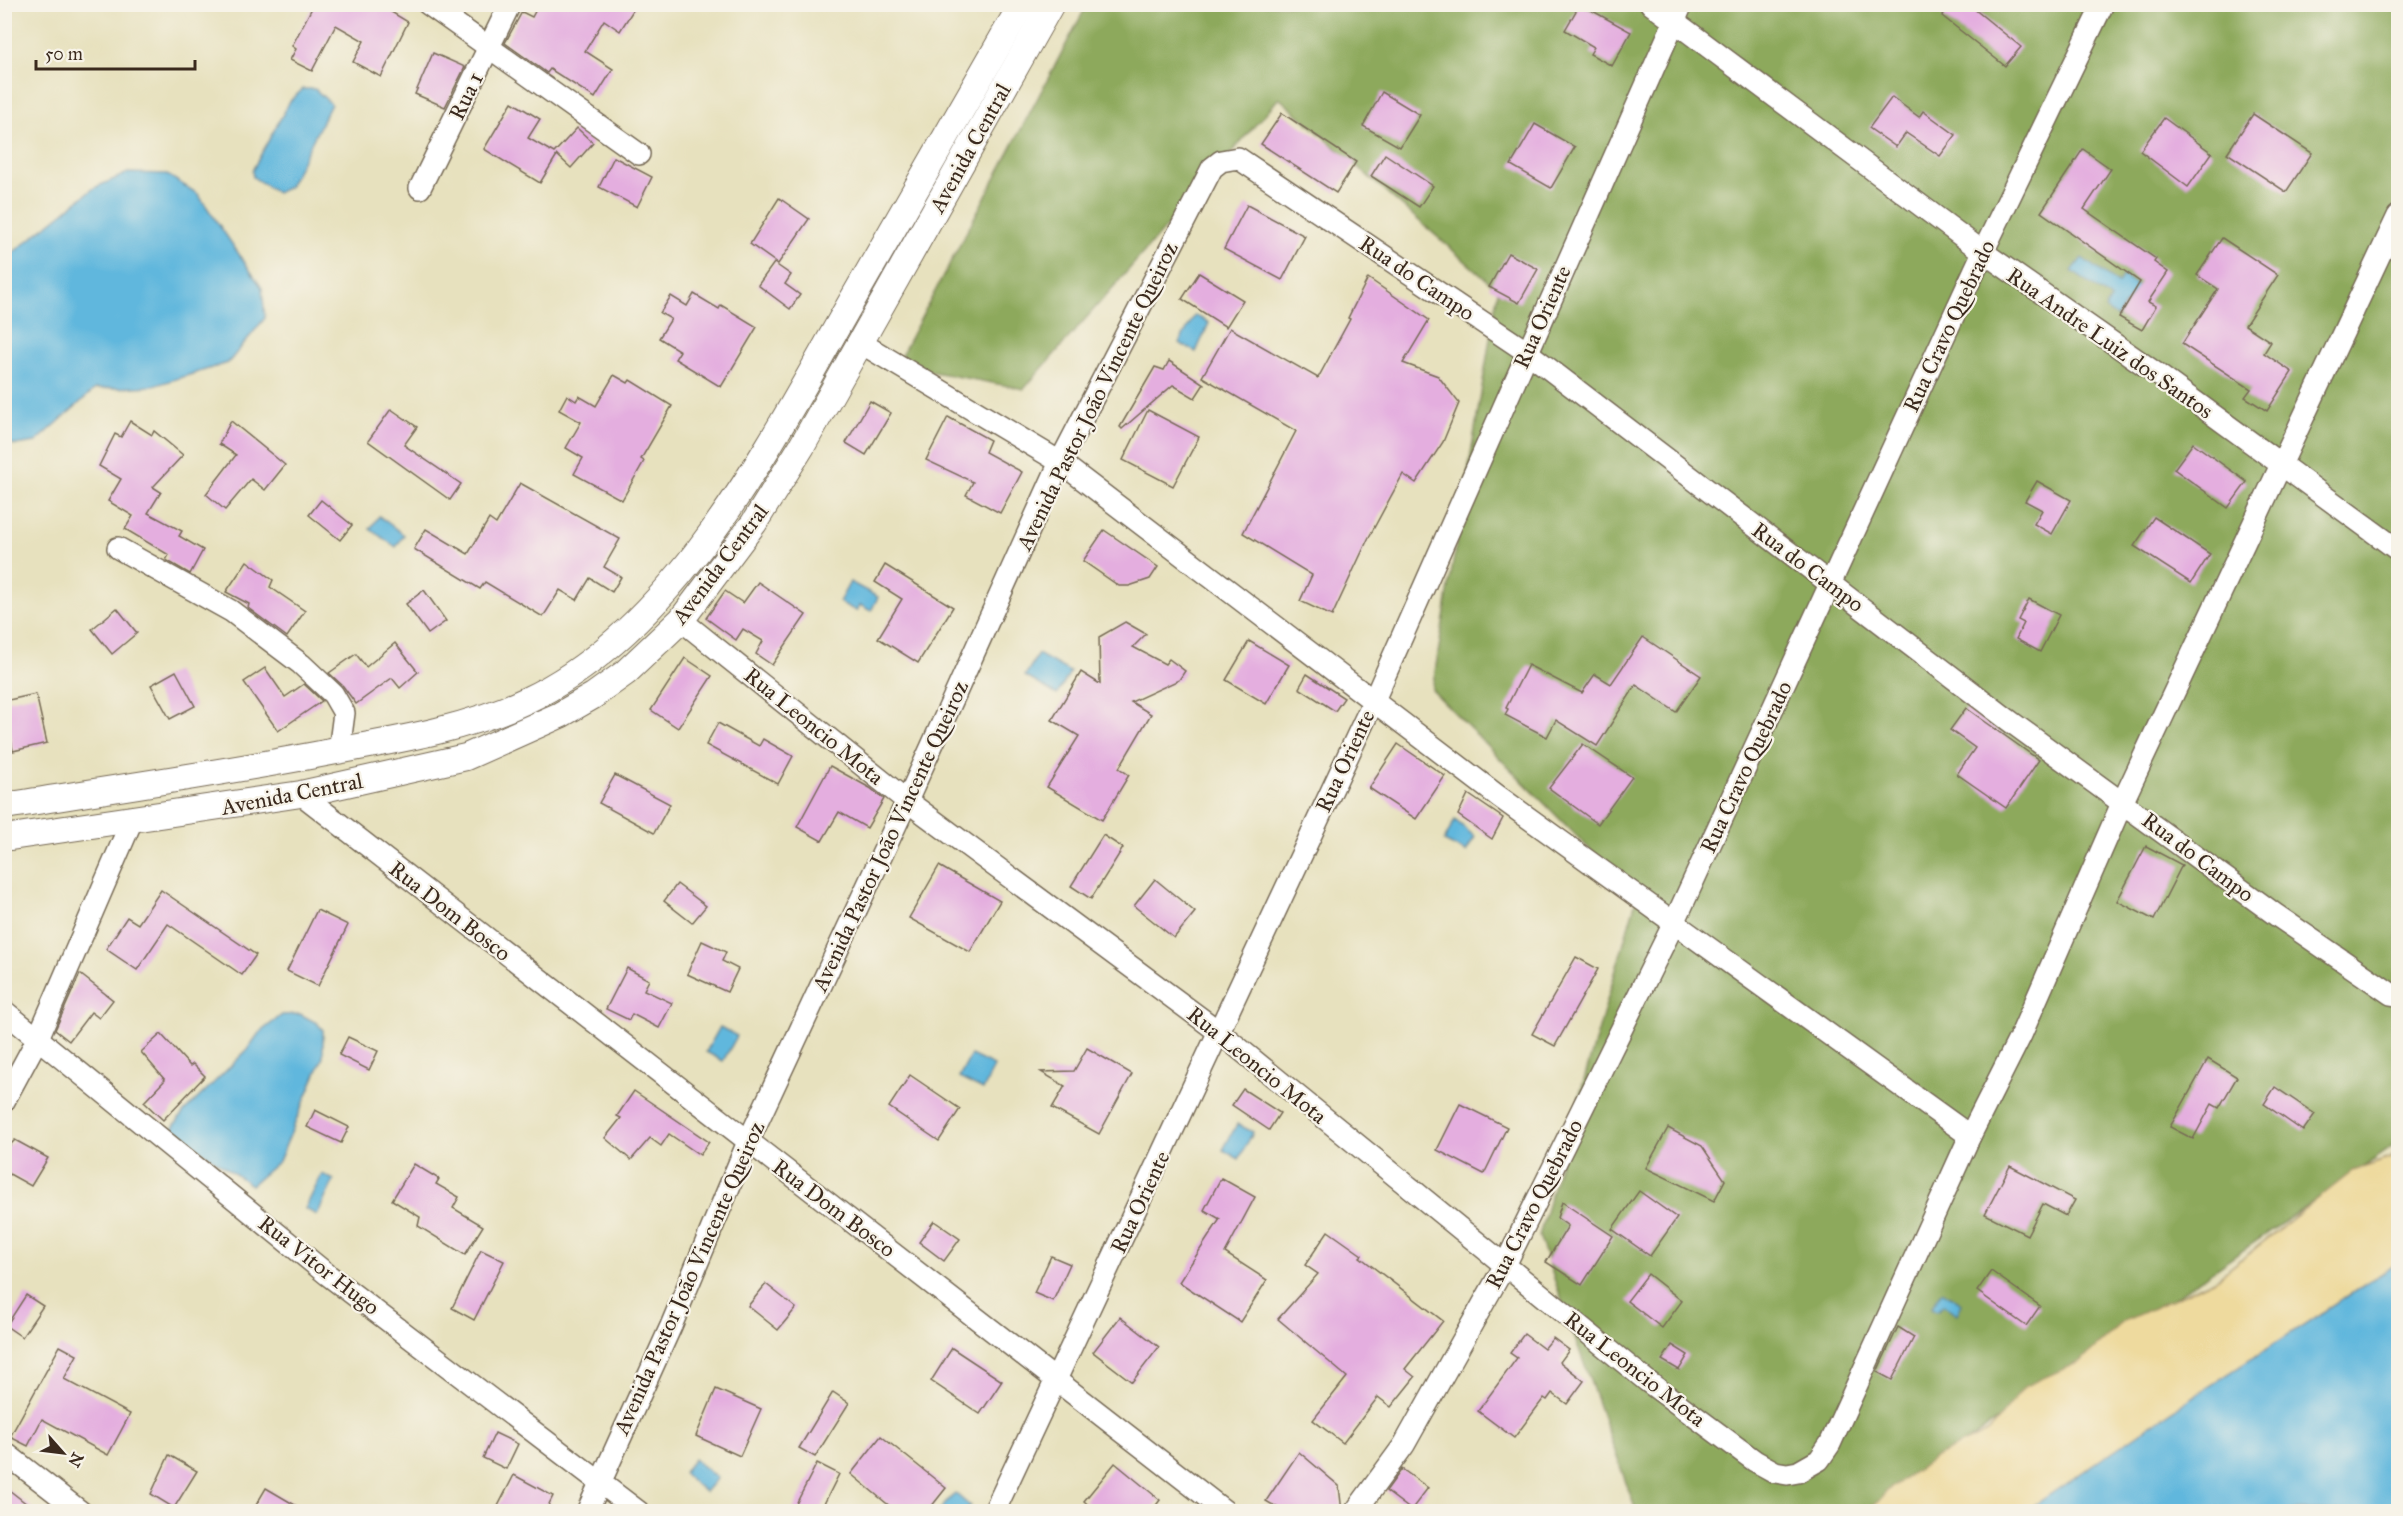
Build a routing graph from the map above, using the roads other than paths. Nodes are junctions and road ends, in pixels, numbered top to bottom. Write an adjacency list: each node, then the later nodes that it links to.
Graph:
1 (428, 4): 8 (street)
2 (510, 4): 8 (street, Rua 1)
3 (1022, 4): 23 (main road, Avenida Central)
4 (1051, 4): 14 (main road, Avenida Central)
5 (1651, 4): 7 (street, Rua Andre Luiz dos Santos)
6 (2103, 4): 13 (street, Rua Cravo Quebrado)
7 (1677, 13): 13 (street, Rua Andre Luiz dos Santos); 15 (street, Rua Oriente)
8 (490, 47): 9 (street); 11 (street, Rua 1)
9 (639, 154)
10 (1212, 168): 15 (street, Rua do Campo); 16 (street, Avenida Pastor João Vincente Queiroz)
11 (420, 188)
12 (2398, 216): 17 (street, Rua Leoncio Mota)
13 (1983, 252): 17 (street, Rua Andre Luiz dos Santos); 20 (street, Rua Cravo Quebrado)
14 (861, 344): 16 (street); 21 (main road, Avenida Central)
15 (1527, 352): 20 (street, Rua do Campo); 22 (street, Rua Oriente)
16 (1060, 462): 22 (street); 25 (street, Avenida Pastor João Vincente Queiroz)
17 (2280, 464): 19 (street, Rua Andre Luiz dos Santos); 26 (street, Rua Leoncio Mota)
18 (118, 548): 23 (street)
19 (2398, 550)
20 (1831, 584): 26 (street, Rua do Campo); 30 (street, Rua Cravo Quebrado)
21 (681, 620): 24 (main road, Avenida Central); 25 (street, Rua Leoncio Mota)
22 (1374, 700): 30 (street); 33 (street, Rua Oriente)
23 (339, 751): 27 (main road, Avenida Central)
24 (301, 794): 28 (main road, Avenida Central); 37 (street, Rua Dom Bosco)
25 (908, 801): 33 (street, Rua Leoncio Mota); 37 (street, Avenida Pastor João Vincente Queiroz)
26 (2123, 801): 31 (street, Rua do Campo); 36 (street, Rua Leoncio Mota)
27 (4, 806)
28 (132, 820): 29 (main road, Avenida Central); 34 (street)
29 (4, 838)
30 (1674, 923): 36 (street); 38 (street, Rua Cravo Quebrado)
31 (2398, 995)
32 (4, 1011): 34 (street, Rua Vitor Hugo)
33 (1219, 1032): 38 (street, Rua Leoncio Mota); 39 (street, Rua Oriente)
34 (38, 1038): 35 (street); 41 (street, Rua Vitor Hugo)
35 (4, 1101)
36 (1970, 1136): 38 (street, Rua Leoncio Mota)
37 (748, 1142): 39 (street, Rua Dom Bosco); 41 (street, Avenida Pastor João Vincente Queiroz)
38 (1505, 1265): 47 (street, Rua Cravo Quebrado)
39 (1057, 1378): 45 (street, Rua Oriente); 46 (street, Rua Dom Bosco)
40 (4, 1452): 42 (street)
41 (600, 1481): 43 (street, Avenida Pastor João Vincente Queiroz); 44 (street, Rua Vitor Hugo)
42 (81, 1512)
43 (586, 1512)
44 (639, 1512)
45 (994, 1512)
46 (1226, 1512)
47 (1355, 1512)

